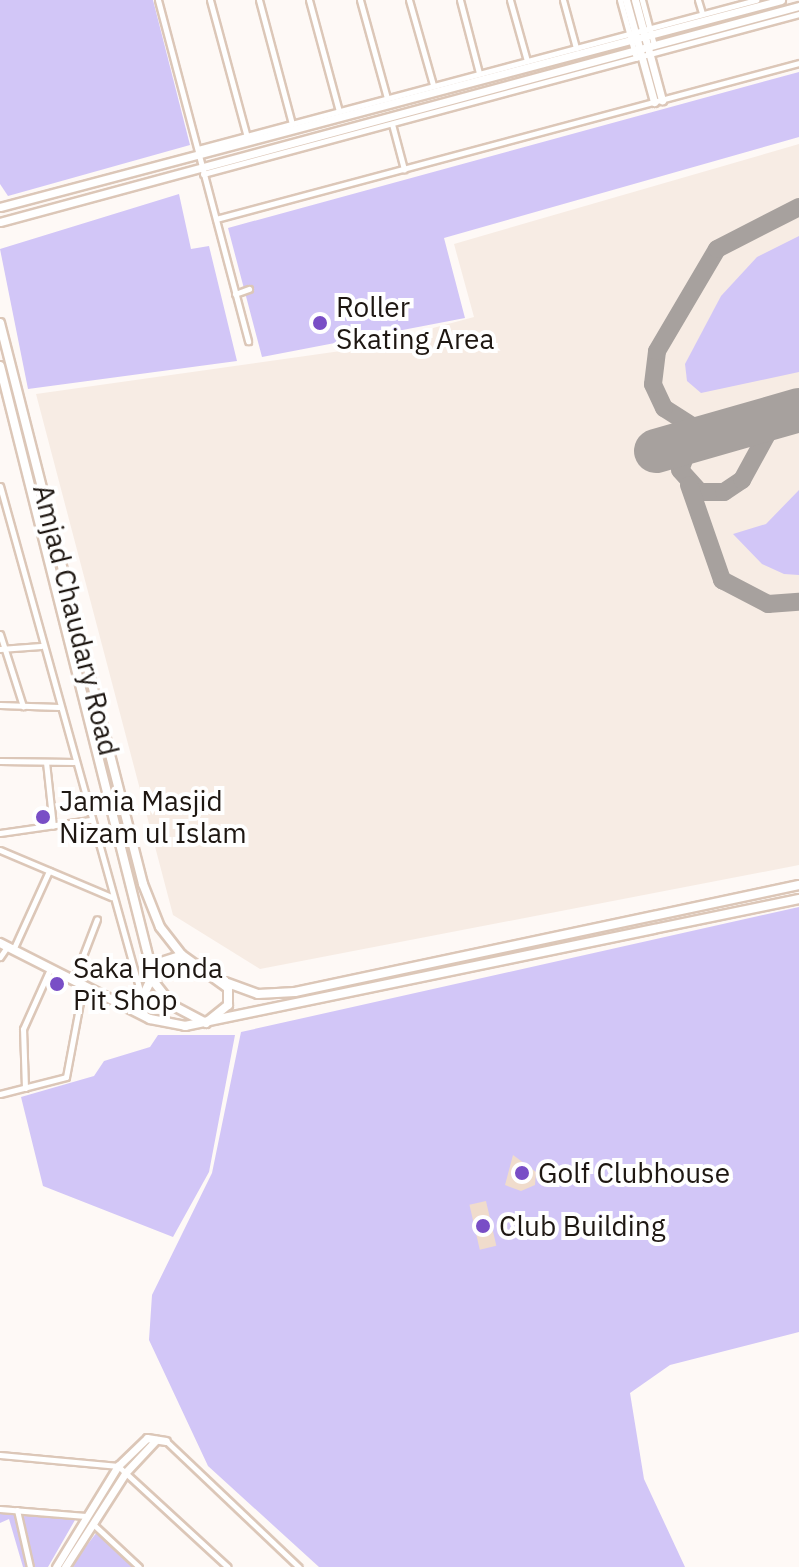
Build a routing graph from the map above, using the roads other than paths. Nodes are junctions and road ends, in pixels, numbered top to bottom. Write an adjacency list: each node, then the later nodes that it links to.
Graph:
1 (158, 0): 31 (street)
2 (210, 0): 30 (street)
3 (259, 0): 28 (street)
4 (309, 0): 27 (street)
5 (360, 0): 25 (street)
6 (409, 0): 24 (street)
7 (460, 0): 23 (street)
8 (510, 0): 21 (street)
9 (563, 0): 20 (street)
10 (623, 0): 19 (street)
11 (635, 0): 19 (street)
12 (642, 0): 19 (street)
13 (698, 0): 17 (street)
14 (753, 0): 17 (street)
15 (781, 0): 19 (street)
16 (799, 6): 19 (street)
17 (702, 13): 19 (street)
18 (799, 14): 19 (street)
19 (642, 43): 20 (street); 26 (street); 29 (street); 31 (street); 33 (street)
20 (576, 48): 21 (street)
21 (527, 61): 23 (street)
22 (799, 63): 26 (street)
23 (479, 73): 24 (street)
24 (433, 85): 25 (street)
25 (387, 98): 27 (street)
26 (658, 101): 32 (street)
27 (339, 111): 28 (street)
28 (292, 124): 30 (street)
29 (392, 124): 32 (street); 33 (street)
30 (247, 137): 31 (street)
31 (199, 152): 33 (street); 34 (street)
32 (404, 169): 35 (street)
33 (202, 170): 35 (street); 36 (street)
34 (0, 207)
35 (216, 219): 38 (street)
36 (0, 222)
37 (249, 289): 38 (street)
38 (235, 294): 42 (street)
39 (0, 317): 41 (street)
40 (0, 323): 41 (main road, Amjad Chaudary Road)
41 (3, 335): 65 (main road, Amjad Chaudary Road)
42 (248, 341)
43 (0, 366): 68 (main road, Amjad Chaudary Road)
44 (0, 486): 45 (street)
45 (3, 524): 47 (street)
46 (0, 634): 48 (street)
47 (41, 646): 48 (street); 51 (street)
48 (2, 649): 50 (street)
49 (0, 705): 50 (street)
50 (23, 706): 51 (street)
51 (59, 707): 54 (street)
52 (0, 761): 53 (street)
53 (46, 762): 54 (street); 56 (street)
54 (74, 762): 55 (street)
55 (90, 820): 56 (street); 61 (street)
56 (53, 826): 57 (street)
57 (0, 833)
58 (0, 850): 59 (street)
59 (49, 871): 61 (street); 64 (street)
60 (799, 885): 70 (main road)
61 (112, 897): 72 (street)
62 (799, 899): 74 (main road)
63 (97, 919): 69 (street)
64 (7, 946): 66 (street); 67 (main road)
65 (182, 955): 68 (main road); 70 (main road)
66 (0, 957)
67 (50, 969): 69 (main road); 75 (street)
68 (153, 975): 72 (main road); 74 (main road)
69 (73, 980): 71 (main road)
70 (225, 982): 74 (main road)
71 (84, 985): 73 (main road); 75 (street)
72 (142, 999): 73 (main road)
73 (125, 1006): 74 (main road)
74 (206, 1023)
75 (25, 1088): 76 (street)
76 (0, 1094)
77 (156, 1440): 78 (street); 80 (street); 81 (street)
78 (166, 1441): 91 (street)
79 (0, 1455): 80 (street)
80 (118, 1466): 81 (street); 84 (street)
81 (126, 1472): 85 (street); 90 (street)
82 (0, 1509): 83 (street)
83 (17, 1510): 84 (street); 86 (street)
84 (86, 1516): 87 (street)
85 (92, 1523): 88 (street); 89 (street)
86 (30, 1567)
87 (56, 1567)
88 (65, 1567)
89 (139, 1567)
90 (228, 1567)
91 (299, 1567)

